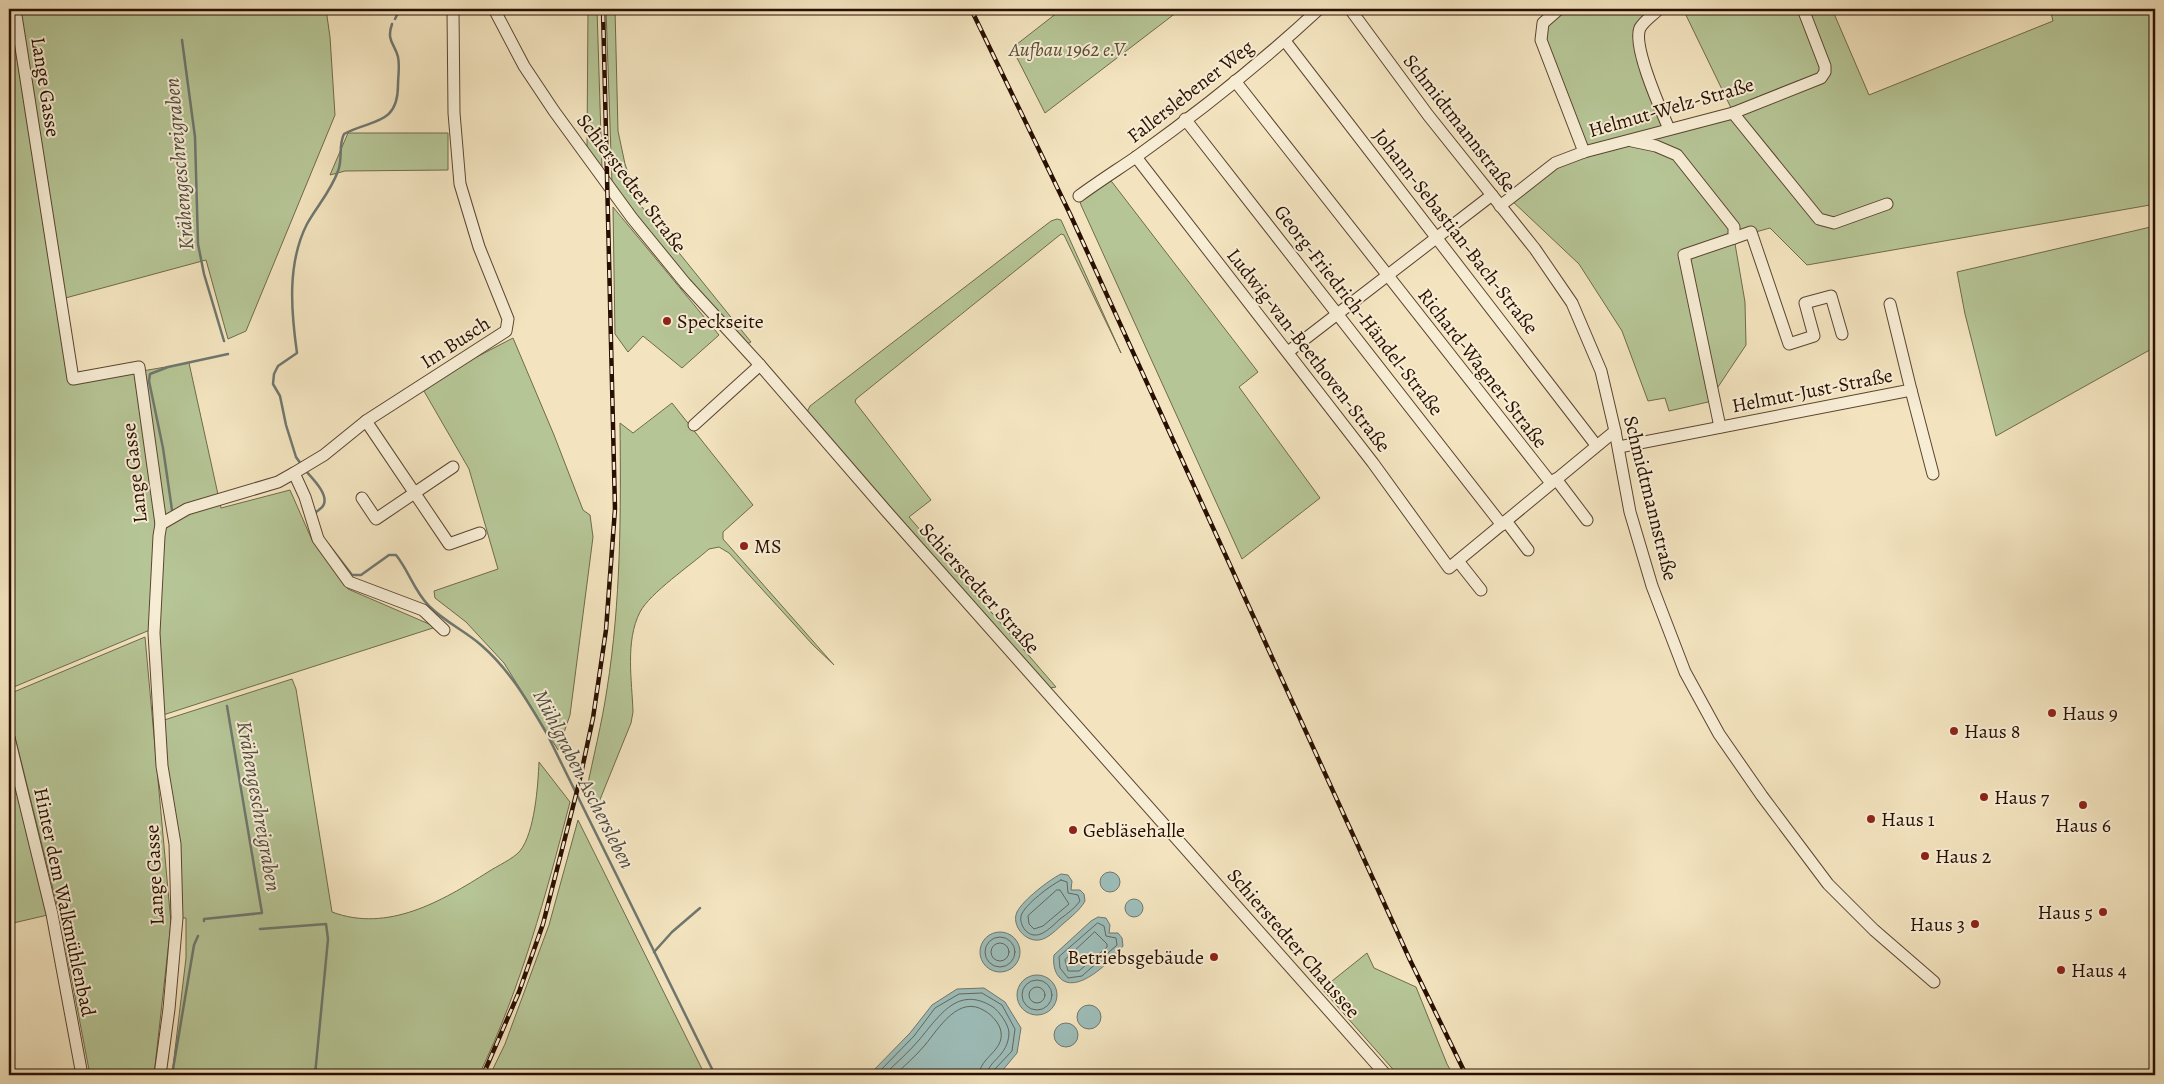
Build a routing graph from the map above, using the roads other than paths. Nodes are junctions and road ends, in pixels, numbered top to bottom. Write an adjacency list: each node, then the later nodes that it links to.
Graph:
1 (15, 9): 44 (street, Lange Gasse)
2 (453, 9): 30 (street, Im Busch)
3 (494, 9): 28 (street, Schierstedter Straße)
4 (1319, 9): 9 (street, Fallerslebener Weg)
5 (1350, 9): 17 (street, Schmidtmannstraße)
6 (1559, 9): 15 (street)
7 (1659, 9): 13 (street)
8 (1803, 9): 11 (street, Helmut-Welz-Straße)
9 (1285, 41): 10 (street, Fallerslebener Weg); 21 (street, Johann-Sebastian-Bach-Straße)
10 (1235, 81): 12 (street, Fallerslebener Weg); 23 (street, Richard-Wagner-Straße)
11 (1733, 113): 13 (street, Helmut-Welz-Straße); 19 (street)
12 (1185, 119): 16 (street, Fallerslebener Weg); 25 (street, Georg-Friedrich-Händel-Straße)
13 (1669, 129): 14 (street, Helmut-Welz-Straße)
14 (1628, 140): 15 (street, Helmut-Welz-Straße); 22 (street)
15 (1584, 152): 20 (street, Helmut-Welz-Straße)
16 (1136, 157): 18 (street, Fallerslebener Weg); 27 (street, Ludwig-van-Beethoven-Straße)
17 (1492, 195): 20 (street, Schmidtmannstraße); 21 (street)
18 (1079, 196)
19 (1887, 204)
20 (1500, 206): 33 (street, Schmidtmannstraße)
21 (1437, 237): 23 (street); 34 (street, Johann-Sebastian-Bach-Straße)
22 (1734, 238): 26 (street); 32 (street, Helmut-Just-Straße)
23 (1387, 276): 25 (street); 39 (street, Richard-Wagner-Straße)
24 (1890, 304): 29 (street, Helmut-Just-Straße)
25 (1338, 314): 27 (street); 43 (street, Georg-Friedrich-Händel-Straße)
26 (1842, 334)
27 (1288, 352): 47 (street, Ludwig-van-Beethoven-Straße)
28 (760, 365): 31 (street); 51 (street, Schierstedter Straße)
29 (1911, 390): 32 (street, Helmut-Just-Straße); 38 (street, Helmut-Just-Straße)
30 (366, 421): 37 (street, Im Busch); 40 (street)
31 (694, 425)
32 (1720, 427): 35 (street, Helmut-Just-Straße)
33 (1615, 431): 34 (street); 35 (street, Schmidtmannstraße)
34 (1596, 445): 39 (street)
35 (1618, 447): 52 (street, Schmidtmannstraße)
36 (453, 467): 40 (street)
37 (299, 470): 44 (street, Im Busch); 49 (street)
38 (1933, 474)
39 (1553, 481): 42 (street, Richard-Wagner-Straße); 43 (street)
40 (415, 494): 41 (street); 45 (street)
41 (362, 498)
42 (1587, 520)
43 (1504, 523): 46 (street, Georg-Friedrich-Händel-Straße); 47 (street)
44 (161, 524): 54 (street, Lange Gasse)
45 (480, 533)
46 (1528, 550)
47 (1454, 565): 48 (street, Ludwig-van-Beethoven-Straße)
48 (1481, 590)
49 (444, 630)
50 (9, 738): 53 (street, Hinter dem Walkmühlenbad)
51 (1174, 835): 55 (street, Schierstedter Chaussee)
52 (1934, 982)
53 (82, 1075)
54 (160, 1075)
55 (1386, 1075)

